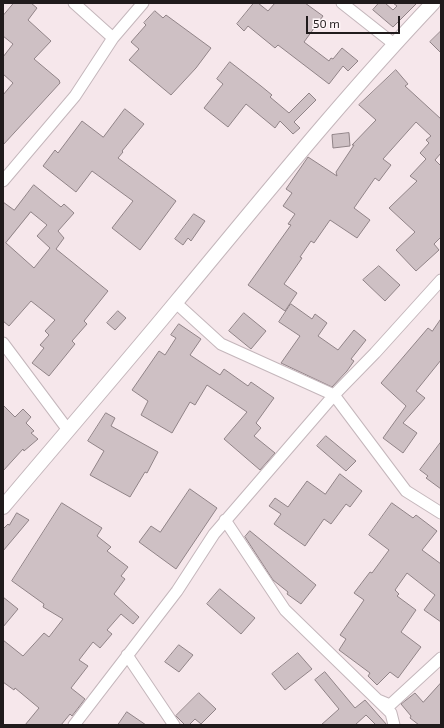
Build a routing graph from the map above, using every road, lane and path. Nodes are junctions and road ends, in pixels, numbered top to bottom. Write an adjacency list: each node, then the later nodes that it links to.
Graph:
1 (74, 3): 5 (street)
2 (143, 3): 5 (street)
3 (342, 3): 6 (street)
4 (433, 3): 6 (street)
5 (114, 38): 7 (street)
6 (394, 44): 9 (street)
7 (3, 181)
8 (441, 280): 11 (street)
9 (176, 303): 11 (street); 12 (street)
10 (3, 343): 12 (street)
11 (334, 395): 14 (street); 15 (street)
12 (68, 430): 13 (street)
13 (3, 507)
14 (441, 513)
15 (225, 520): 16 (street); 18 (street)
16 (127, 655): 19 (street); 20 (street)
17 (441, 658): 18 (street)
18 (376, 699): 21 (street)
19 (74, 725)
20 (174, 725)
21 (394, 725)

